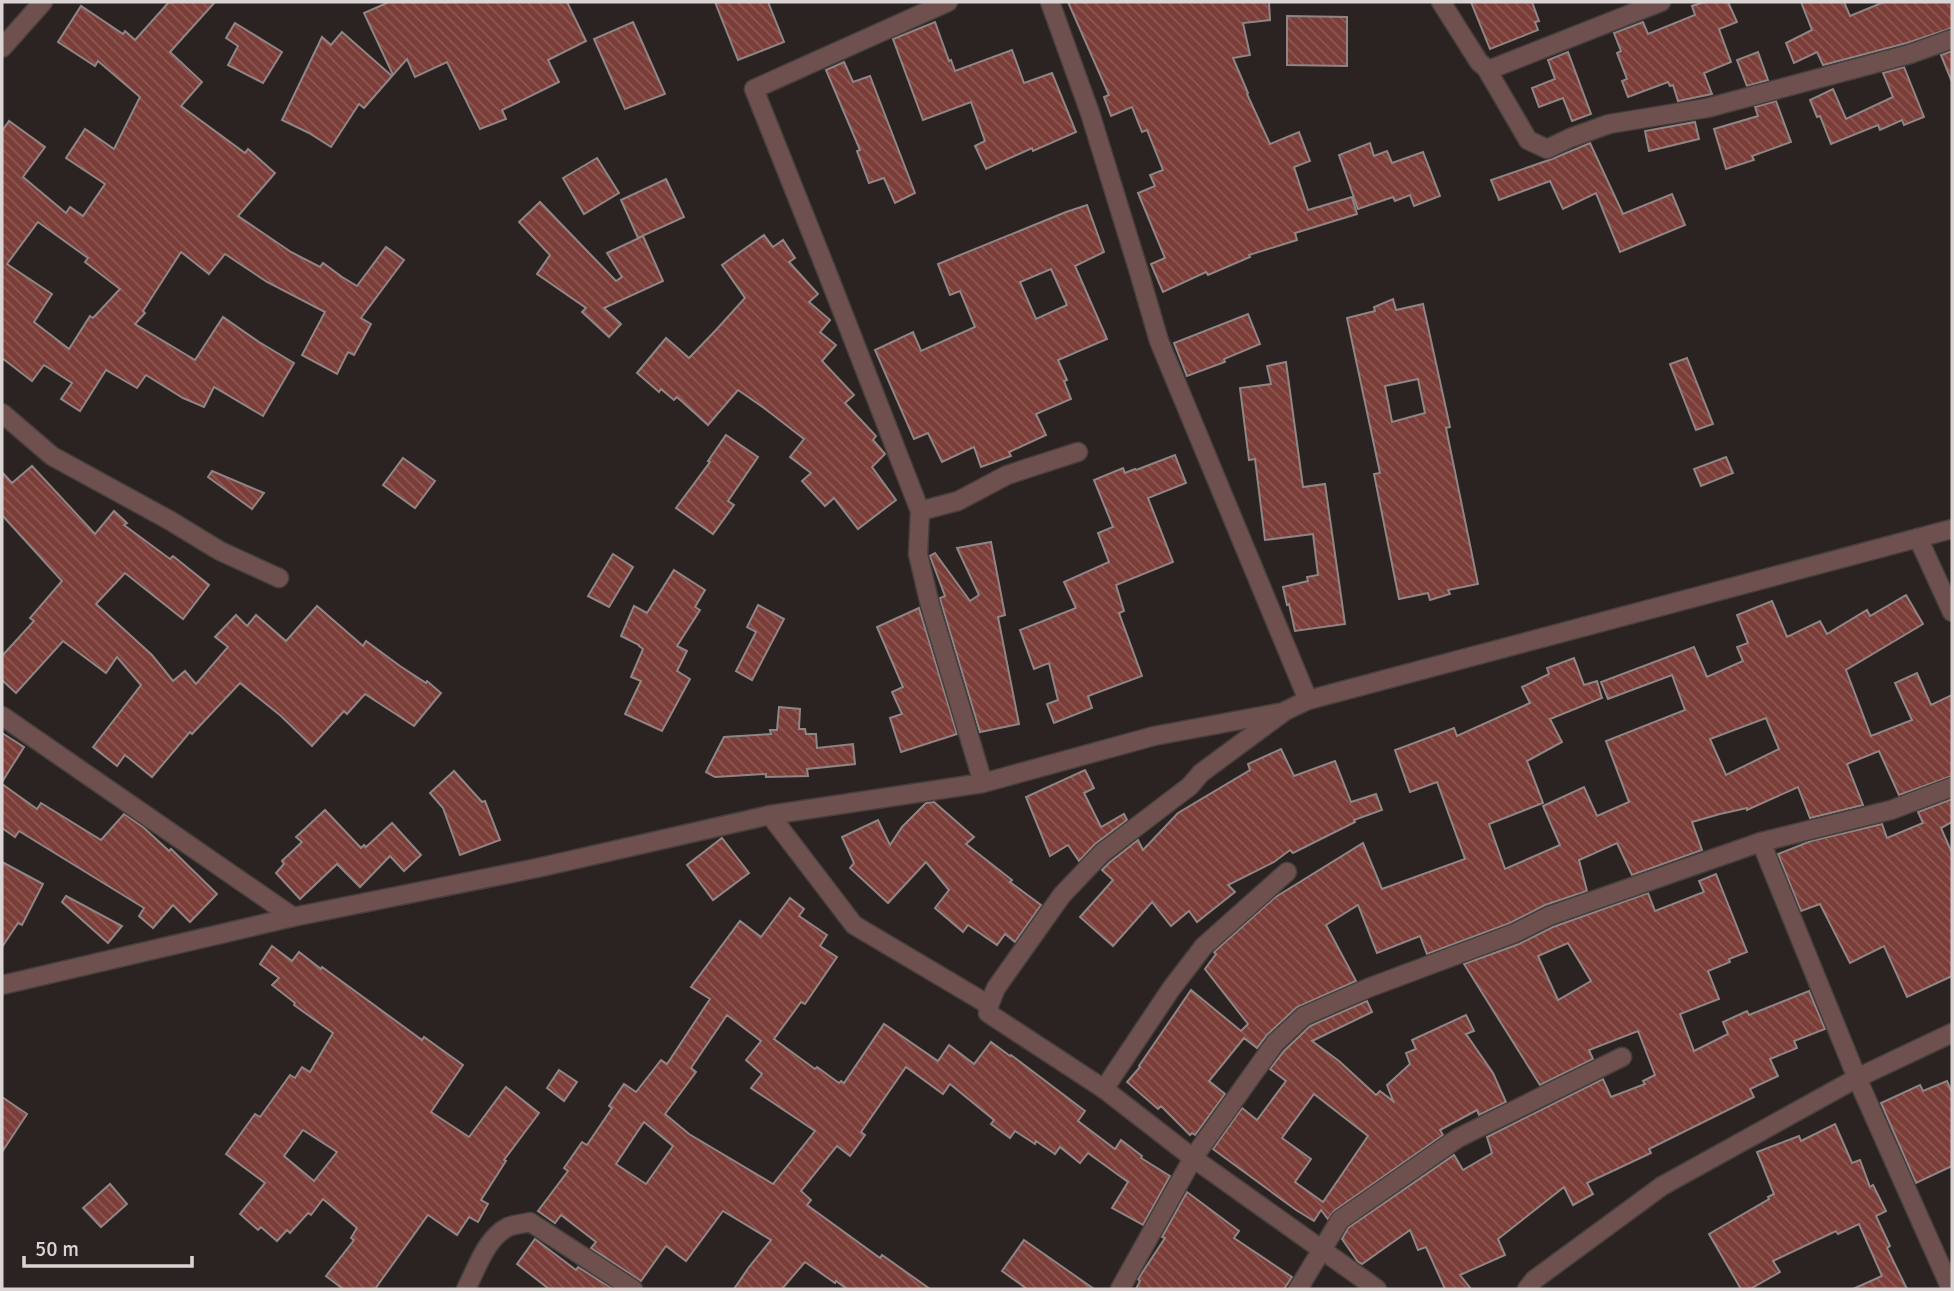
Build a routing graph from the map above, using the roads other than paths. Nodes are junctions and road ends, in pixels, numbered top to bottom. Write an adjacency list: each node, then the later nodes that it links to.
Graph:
1 (43, 2): 7 (street)
2 (948, 2): 11 (street)
3 (1050, 2): 16 (street)
4 (1441, 2): 8 (street)
5 (1661, 2): 8 (street)
6 (1952, 39): 8 (street)
7 (2, 48)
8 (1486, 68)
9 (2, 414): 14 (street)
10 (1079, 452): 11 (street)
11 (920, 511): 19 (street)
12 (1952, 529): 13 (street)
13 (1918, 538): 15 (street); 16 (street)
14 (279, 578)
15 (1952, 612)
16 (1308, 700): 17 (street)
17 (1285, 711): 19 (street); 26 (street)
18 (2, 716): 24 (street)
19 (983, 783): 21 (street)
20 (1952, 787): 22 (street)
21 (770, 815): 24 (street); 26 (street)
22 (1761, 842): 29 (street); 31 (street)
23 (1287, 872): 30 (street)
24 (293, 917): 25 (street)
25 (2, 985)
26 (989, 1005): 30 (street)
27 (1952, 1033): 29 (street)
28 (1622, 1057): 32 (street)
29 (1857, 1078): 38 (street); 39 (street)
30 (1104, 1089): 31 (street)
31 (1193, 1158): 32 (street); 35 (street)
32 (1321, 1249): 36 (street); 37 (street)
33 (466, 1289): 34 (street)
34 (633, 1289)
35 (1120, 1289)
36 (1298, 1289)
37 (1377, 1289)
38 (1527, 1289)
39 (1951, 1289)

